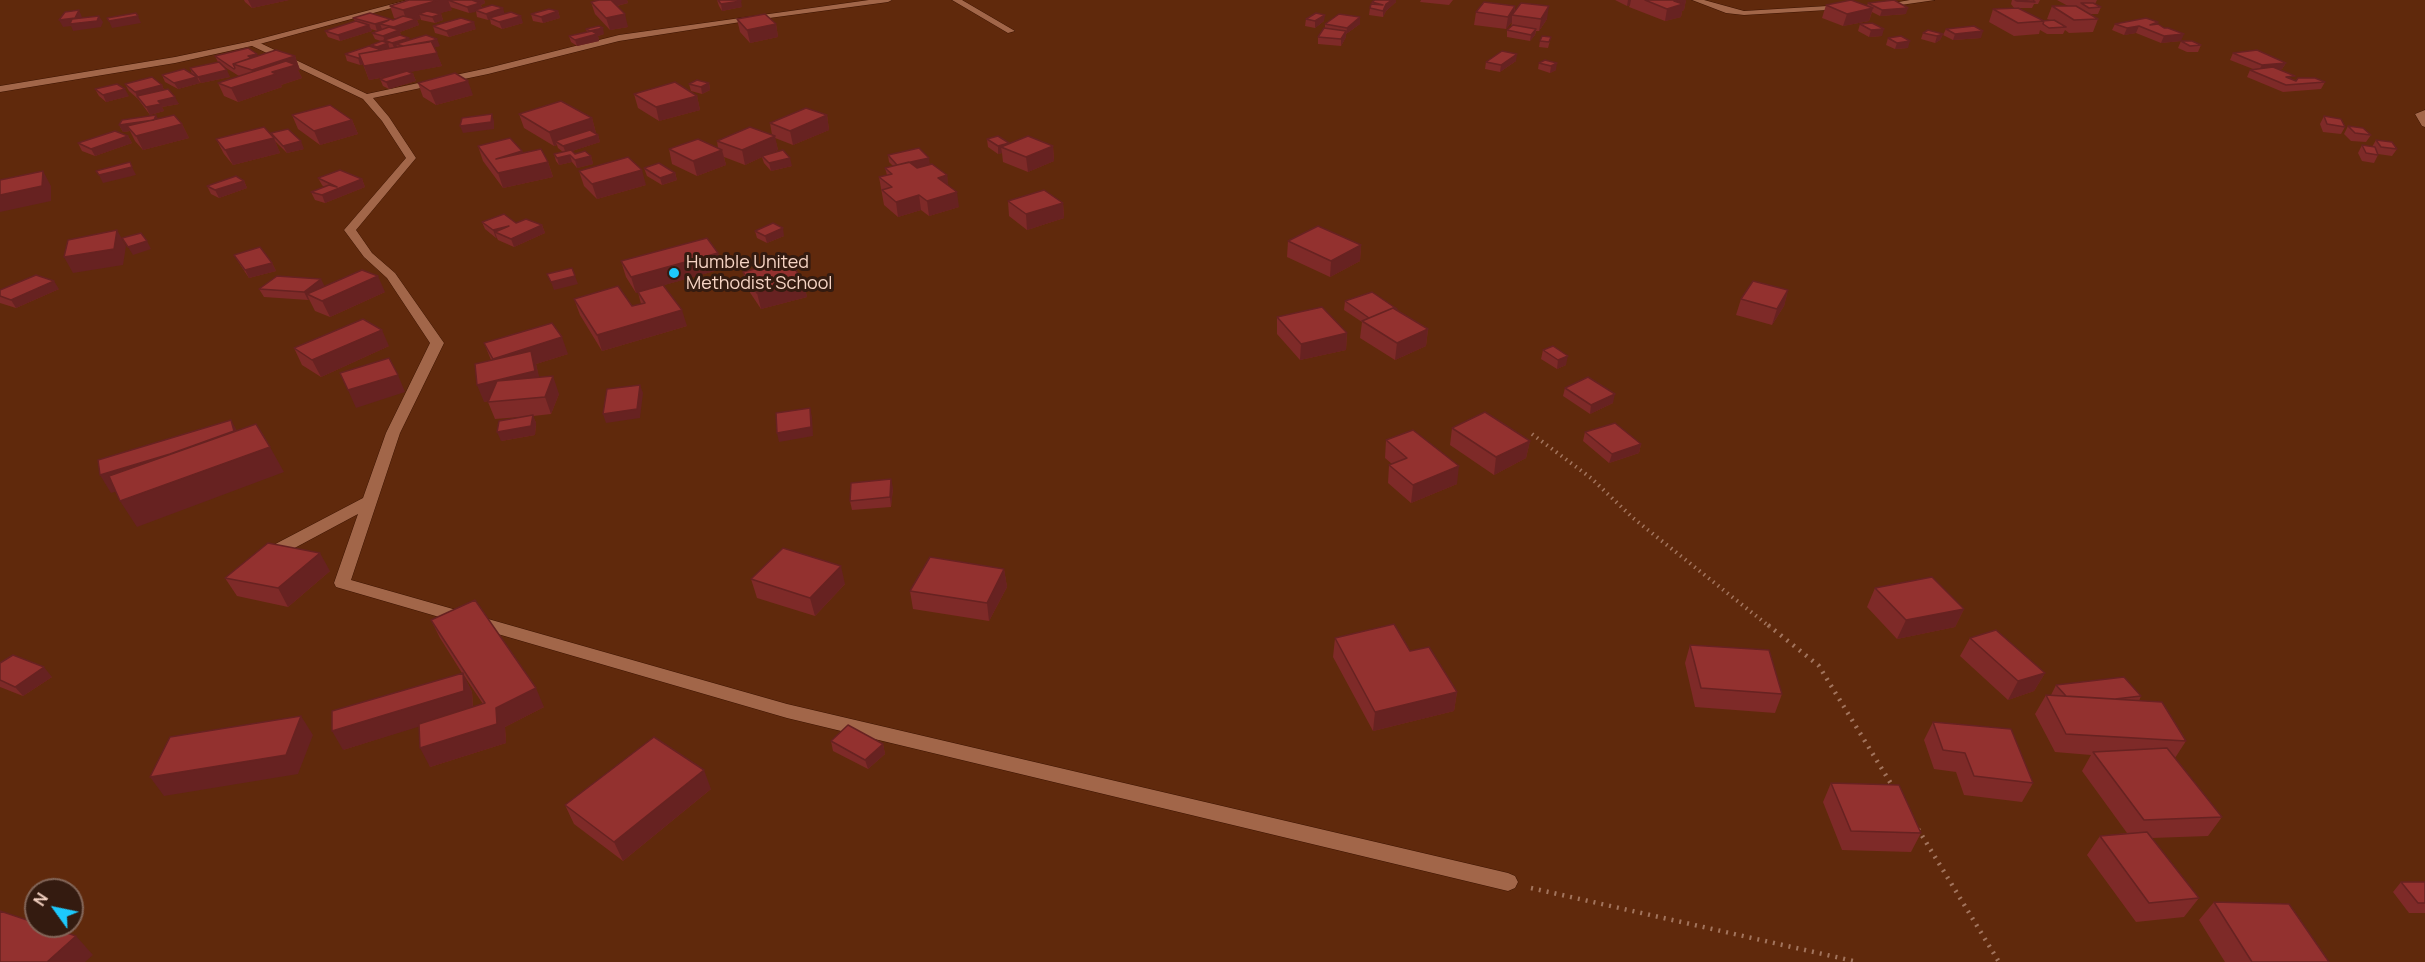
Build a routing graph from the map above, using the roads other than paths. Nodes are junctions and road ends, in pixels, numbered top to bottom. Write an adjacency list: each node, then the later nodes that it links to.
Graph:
1 (417, 0): 9 (street)
2 (888, 0): 11 (street)
3 (956, 0): 8 (street)
4 (1696, 0): 6 (street)
5 (1931, 0): 7 (street)
6 (1858, 6)
7 (1869, 6)
8 (1011, 31)
9 (253, 43): 10 (street); 11 (street)
10 (0, 89)
11 (366, 97): 14 (street)
12 (2425, 113): 13 (street)
13 (2425, 124)
14 (370, 501): 15 (street); 16 (street)
15 (254, 562)
16 (1508, 882)

